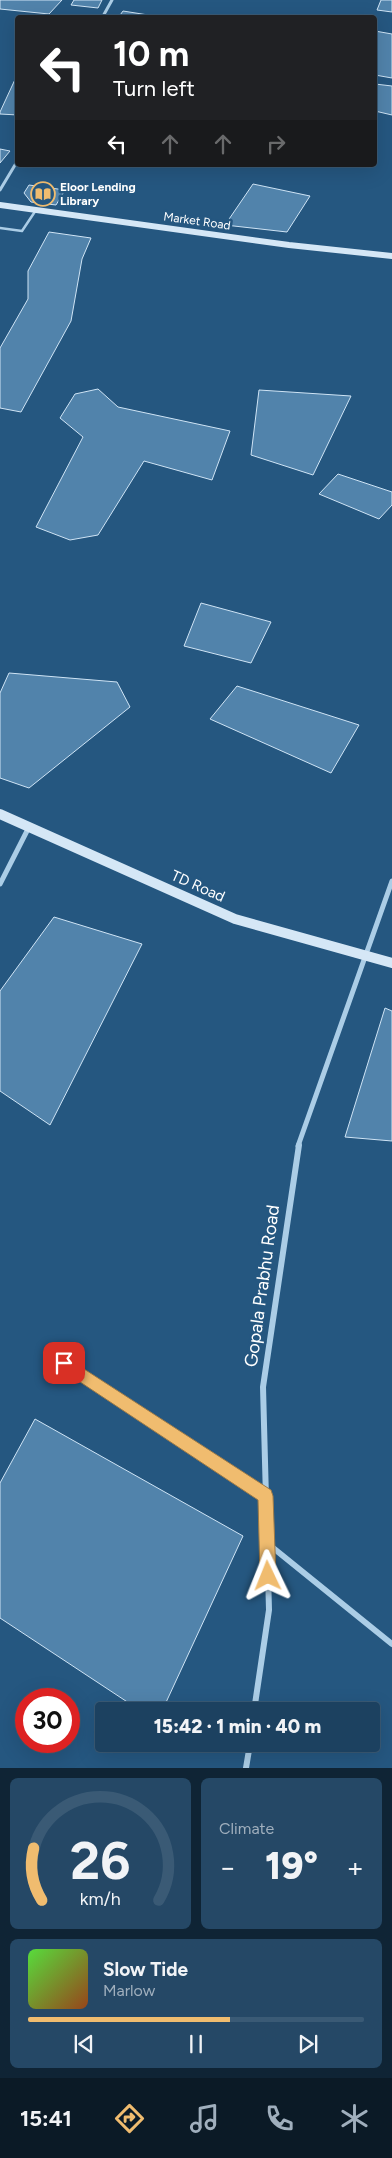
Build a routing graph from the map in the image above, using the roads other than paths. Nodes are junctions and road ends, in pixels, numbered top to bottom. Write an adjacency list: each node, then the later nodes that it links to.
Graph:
1 (112, 0): 2 (street)
2 (104, 15)
3 (15, 165): 4 (street)
4 (0, 190)
5 (0, 205): 6 (street, Market Road)
6 (36, 210): 7 (lane); 8 (street, Market Road)
7 (0, 228)
8 (392, 256)
9 (0, 814): 10 (street, TD Road)
10 (29, 827): 12 (street); 13 (street, TD Road)
11 (392, 881): 13 (street, Gopala Prabhu Road)
12 (0, 884)
13 (365, 955): 14 (street, TD Road); 16 (street, Gopala Prabhu Road)
14 (392, 963)
15 (48, 1353): 16 (street)
16 (266, 1496): 17 (street, Gopala Prabhu Road)
17 (267, 1543): 18 (street); 19 (street, Gopala Prabhu Road)
18 (392, 1644)
19 (255, 1702)
20 (249, 1752): 21 (street)
21 (246, 1768)

